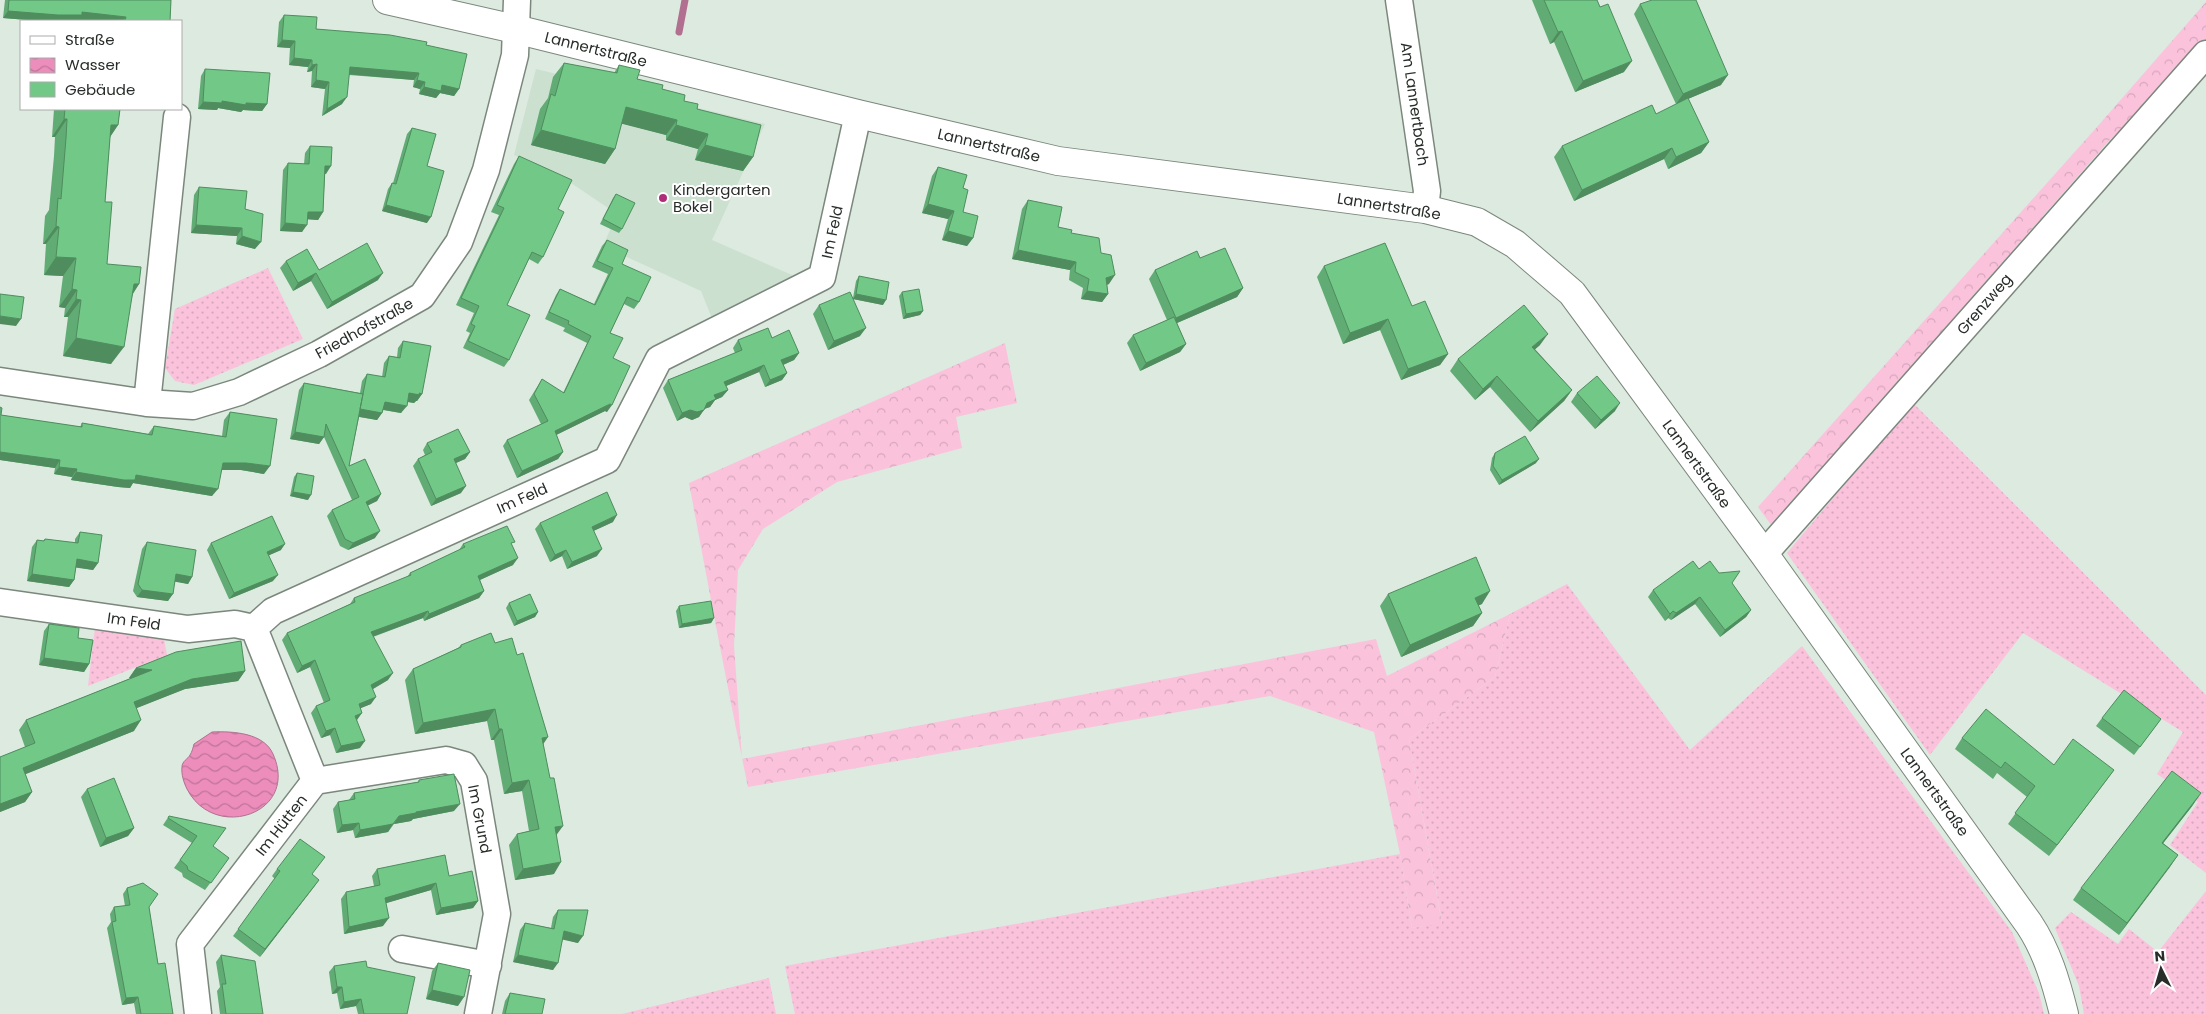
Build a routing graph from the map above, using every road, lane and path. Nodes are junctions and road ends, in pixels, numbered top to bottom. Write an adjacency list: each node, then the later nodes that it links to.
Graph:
1 (387, 0): 4 (street, Lannertstraße)
2 (517, 0): 4 (street, Friedhofstraße)
3 (1400, 0): 8 (street, Am Lannertbach)
4 (515, 29): 6 (street, Lannertstraße); 10 (street, Friedhofstraße)
5 (2206, 54): 11 (street, Grenzweg)
6 (858, 114): 8 (street, Lannertstraße); 13 (street, Im Feld)
7 (177, 117): 10 (street)
8 (1425, 209): 11 (street, Lannertstraße)
9 (0, 381): 10 (street, Friedhofstraße)
10 (148, 403)
11 (1764, 554): 19 (street, Lannertstraße)
12 (0, 602): 13 (street, Im Feld)
13 (254, 628): 14 (street, Im Hütten)
14 (315, 781): 16 (street, Im Grund); 17 (street, Im Hütten)
15 (402, 948): 16 (street)
16 (488, 965): 18 (street, Im Grund)
17 (198, 1014)
18 (478, 1014)
19 (2064, 1014)

